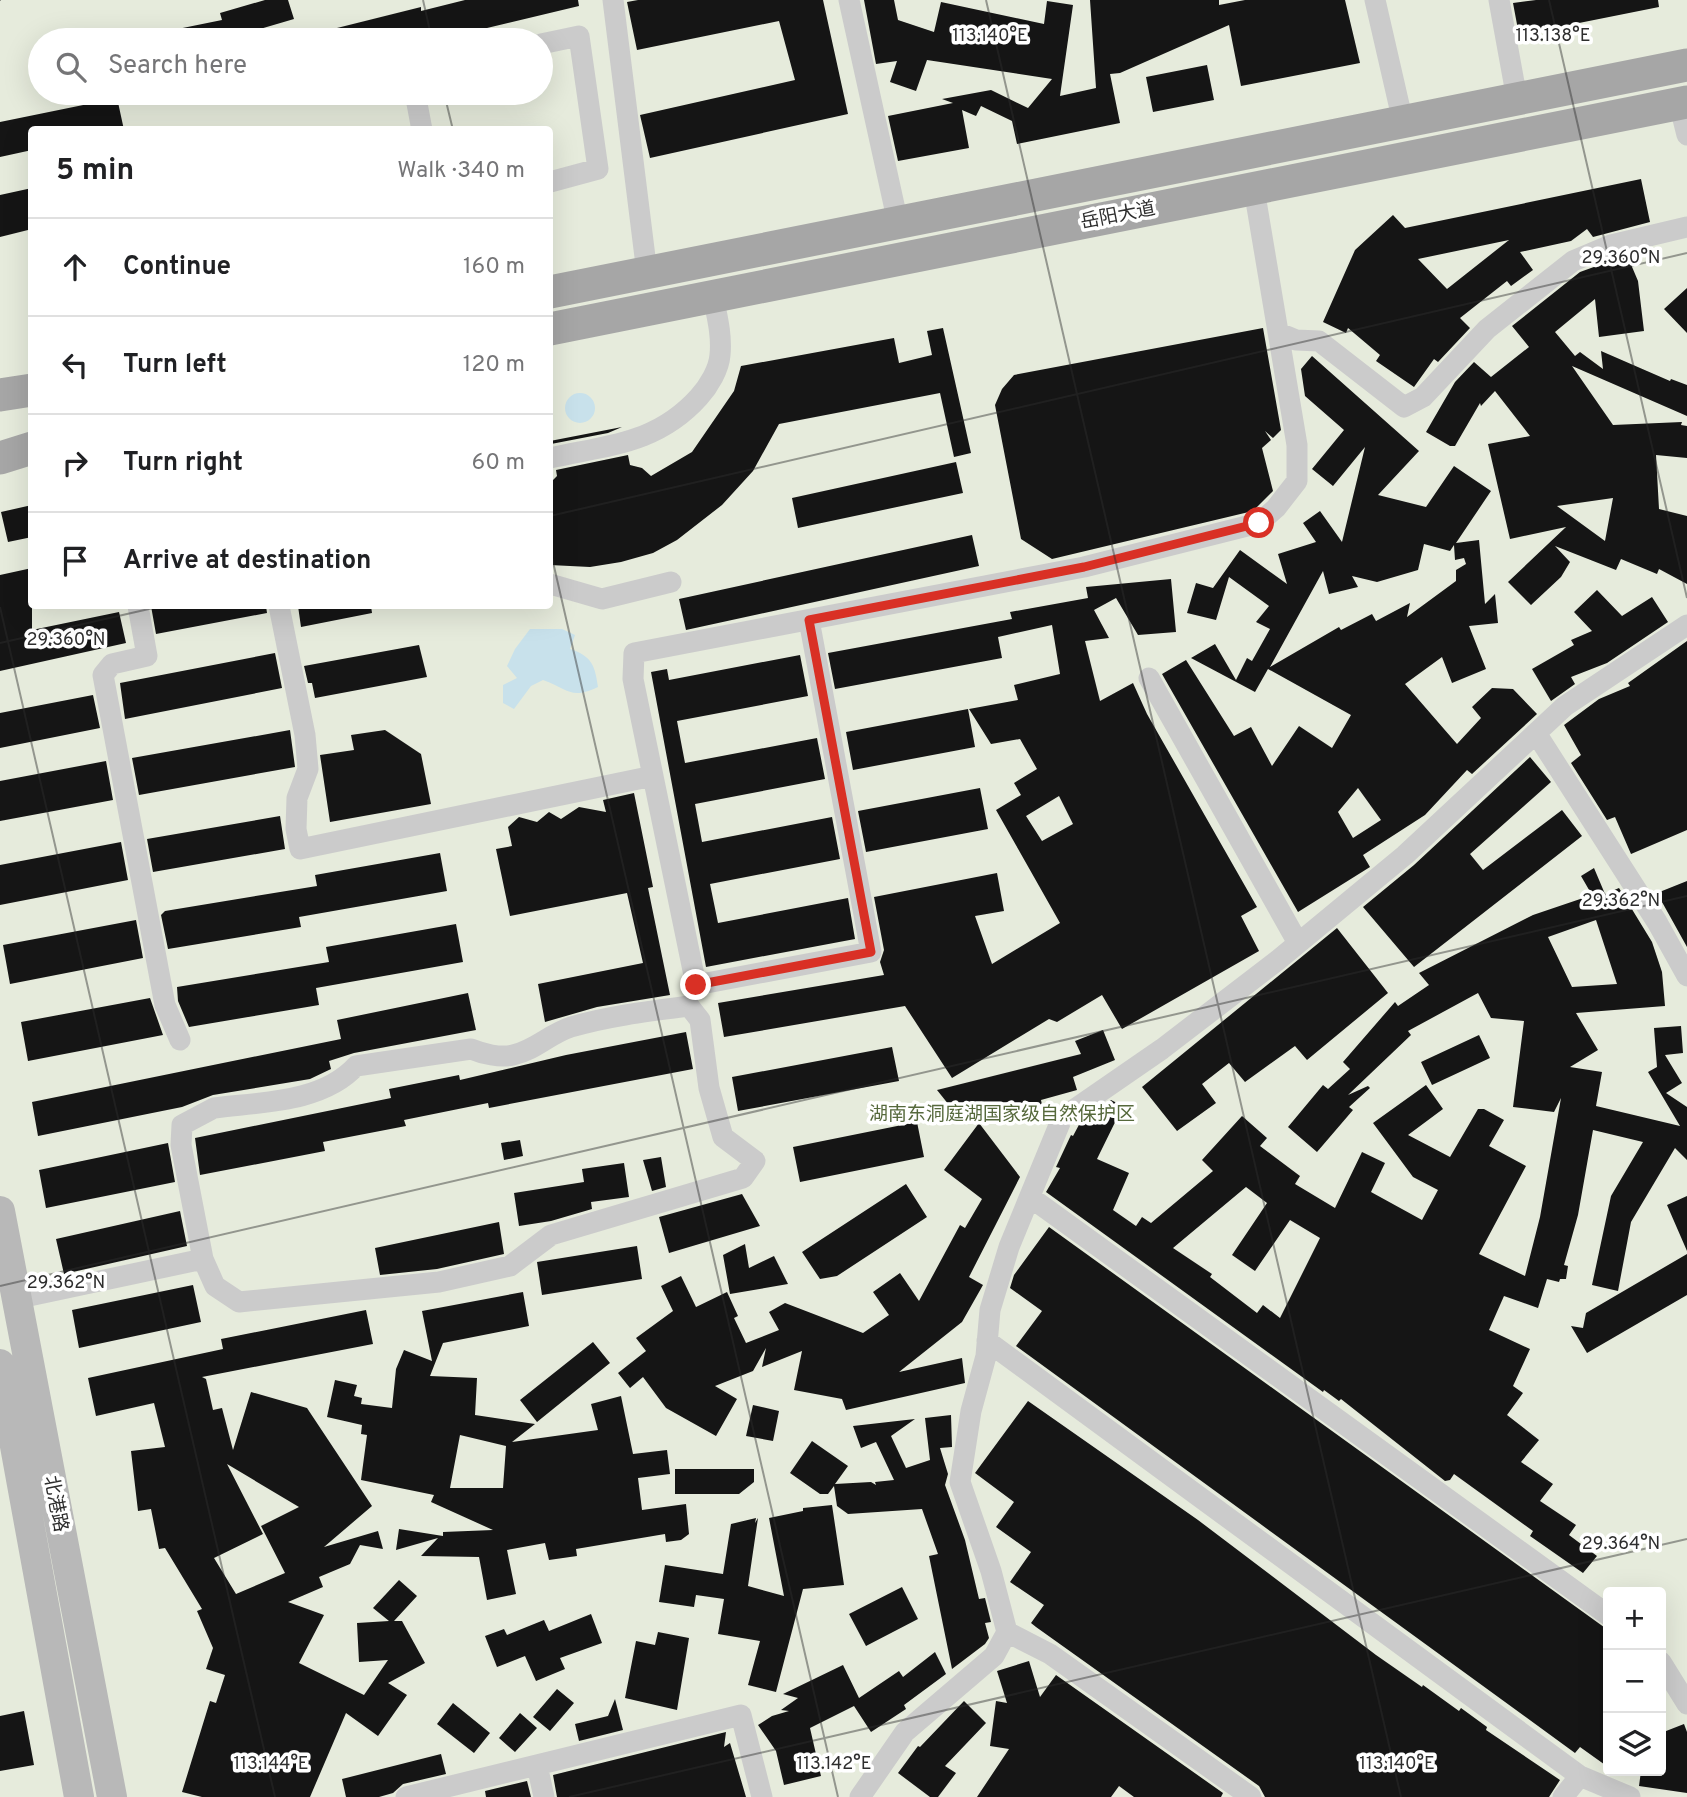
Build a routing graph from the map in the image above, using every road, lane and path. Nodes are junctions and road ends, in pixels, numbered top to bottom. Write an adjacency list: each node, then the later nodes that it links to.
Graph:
1 (614, 0): 16 (street)
2 (849, 0): 14 (street)
3 (1375, 0): 10 (street)
4 (1499, 0): 7 (street)
5 (553, 41): 12 (street)
6 (1687, 65): 7 (main road, 岳阳大道)
7 (1517, 99): 10 (main road, 岳阳大道)
8 (417, 105): 11 (street)
9 (1684, 113): 13 (main road, 岳阳大道)
10 (1403, 122): 14 (main road, 岳阳大道)
11 (421, 126)
12 (553, 181)
13 (1254, 189): 18 (main road, 岳阳大道); 20 (street)
14 (898, 223): 16 (main road, 岳阳大道)
15 (1687, 227): 20 (street)
16 (647, 273): 17 (main road, 岳阳大道)
17 (553, 291)
18 (713, 296): 19 (main road, 岳阳大道); 24 (street)
19 (553, 328)
20 (1279, 332): 30 (street)
21 (28, 391): 22 (main road)
22 (0, 395)
23 (28, 449): 25 (main road)
24 (553, 457)
25 (0, 458)
26 (671, 582): 27 (street)
27 (553, 585)
28 (139, 609): 39 (street)
29 (280, 609): 34 (street)
30 (809, 620): 34 (street); 37 (street)
31 (1687, 625): 33 (street)
32 (1149, 678): 35 (street)
33 (1536, 733): 35 (street); 36 (street)
34 (653, 776): 37 (street)
35 (1298, 943): 40 (street)
36 (1687, 976)
37 (696, 985): 38 (street)
38 (689, 1006): 42 (street); 42 (street)
39 (180, 1040)
40 (1030, 1198): 44 (street); 46 (street)
41 (0, 1211): 43 (main road, 北港路)
42 (203, 1259): 43 (street)
43 (15, 1299): 53 (main road, 北港路)
44 (987, 1342): 47 (street); 51 (street)
45 (0, 1364): 52 (main road, 北港路)
46 (1603, 1611)
47 (1007, 1632): 57 (street); 58 (street)
48 (1666, 1670): 49 (street)
49 (1687, 1704)
50 (537, 1765): 54 (street); 55 (street); 56 (street)
51 (1580, 1776): 59 (street); 60 (street)
52 (79, 1797)
53 (112, 1797)
54 (406, 1797)
55 (544, 1797)
56 (762, 1797)
57 (860, 1797)
58 (1251, 1797)
59 (1563, 1797)
60 (1630, 1797)

